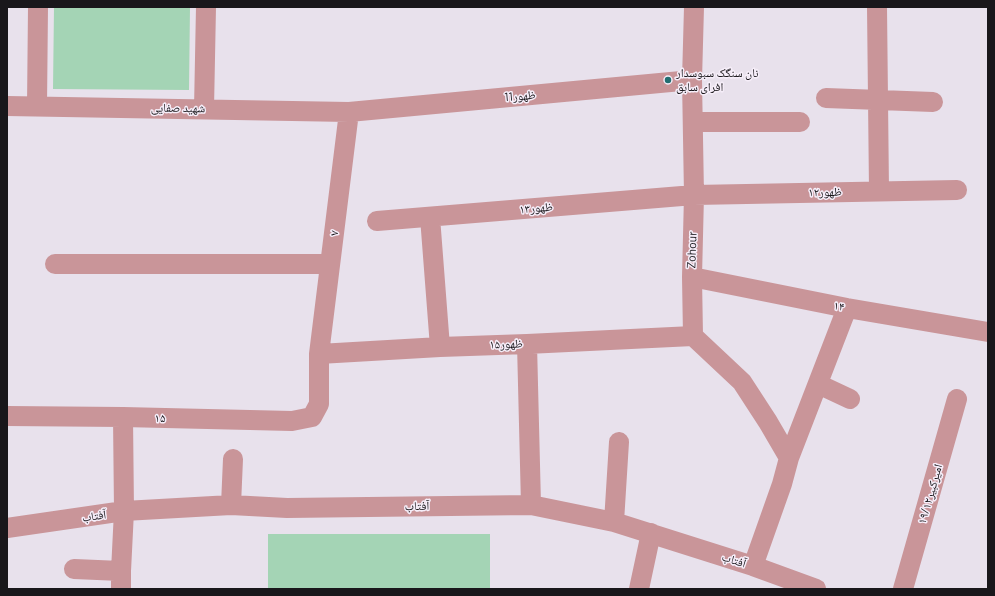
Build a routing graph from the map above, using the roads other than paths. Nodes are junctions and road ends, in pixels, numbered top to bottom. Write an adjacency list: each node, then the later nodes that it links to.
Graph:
1 (38, 7): 10 (street)
2 (206, 7): 11 (street)
3 (694, 7): 5 (street, Zohour)
4 (877, 7): 7 (street)
5 (692, 80): 12 (street, 11ظهور); 13 (street, Zohour)
6 (826, 98): 7 (street)
7 (878, 100): 8 (street); 16 (street)
8 (933, 102)
9 (7, 106): 10 (street, شهید صفایی)
10 (37, 106): 11 (street, شهید صفایی)
11 (204, 109): 12 (street, شهید صفایی)
12 (349, 112): 21 (street, ۷)
13 (693, 122): 14 (street); 17 (street, Zohour)
14 (800, 122)
15 (957, 190): 16 (street, ظهور۱۲)
16 (879, 191): 17 (street, ظهور۱۲)
17 (694, 195): 18 (street, ظهور۱۳); 22 (street, Zohour)
18 (430, 216): 19 (street, ظهور۱۳); 27 (street)
19 (377, 221)
20 (56, 264): 21 (street)
21 (330, 264): 28 (street, ۷)
22 (692, 277): 23 (street, ۱۴); 25 (street, Zohour)
23 (847, 308): 24 (street, ۱۴); 29 (street)
24 (988, 332)
25 (693, 336): 26 (street, ظهور۱۵); 36 (street)
26 (527, 344): 27 (street, ظهور۱۵); 39 (street)
27 (440, 346): 28 (street, ظهور۱۵)
28 (319, 354): 34 (street, ۷)
29 (818, 384): 30 (street); 36 (street)
30 (850, 399)
31 (957, 399): 49 (street, امیرکبیر۱۹/۱۲)
32 (7, 416): 33 (street, ۱۵)
33 (123, 417): 34 (street, ۱۵); 40 (street)
34 (312, 417)
35 (619, 442): 41 (street)
36 (789, 458): 44 (street)
37 (232, 459): 38 (street)
38 (231, 505): 39 (street, آفتاب); 40 (street, آفتاب)
39 (531, 505): 41 (street, آفتاب)
40 (124, 511): 42 (street, آفتاب); 46 (street)
41 (614, 522): 43 (street, آفتاب)
42 (7, 528)
43 (651, 533): 44 (street, آفتاب); 47 (street)
44 (753, 566): 48 (street, آفتاب)
45 (74, 569): 46 (street)
46 (121, 580)
47 (639, 589)
48 (816, 589)
49 (903, 589)

